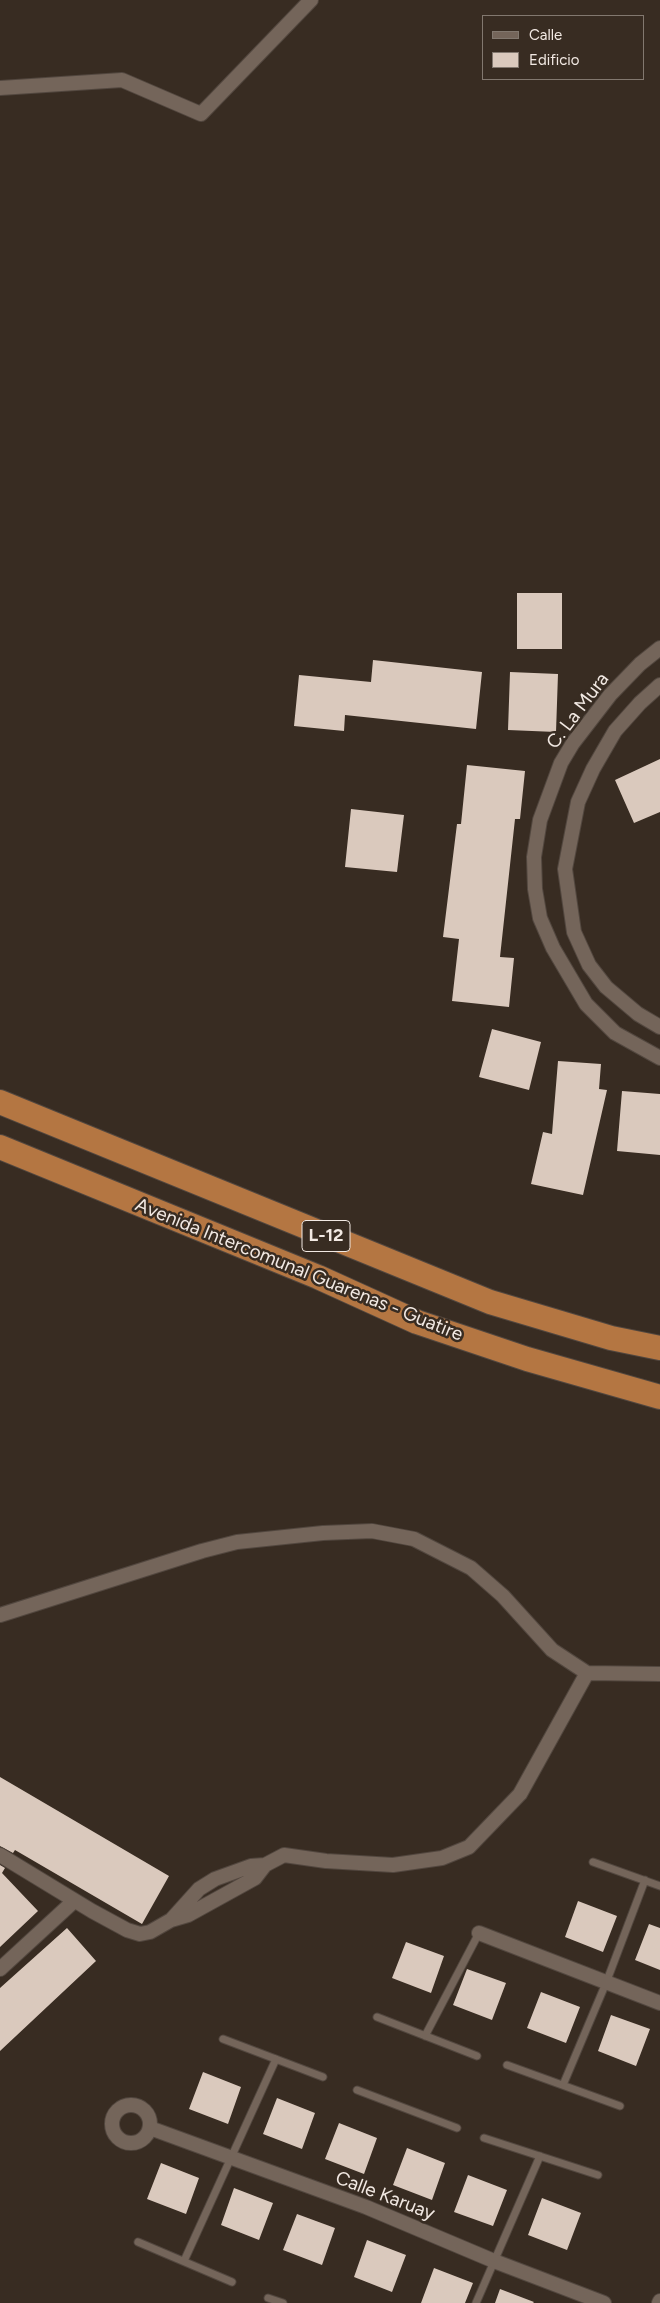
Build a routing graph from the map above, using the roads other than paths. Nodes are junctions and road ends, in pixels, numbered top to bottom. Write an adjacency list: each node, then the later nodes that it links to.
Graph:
1 (311, 0): 2 (street)
2 (0, 88)
3 (660, 648): 6 (street, C. La Mura)
4 (660, 685): 5 (street)
5 (660, 1027)
6 (660, 1058)
7 (0, 1102): 9 (highway, L-12)
8 (0, 1146): 10 (highway, Avenida Intercomunal Guarenas - Guatire / L-12)
9 (660, 1348)
10 (660, 1397)
11 (0, 1615): 12 (street)
12 (587, 1674): 13 (street); 18 (street)
13 (660, 1674)
14 (0, 1855): 18 (street)
15 (593, 1862): 16 (lane)
16 (645, 1880): 17 (lane); 21 (lane)
17 (660, 1886)
18 (74, 1901): 20 (street)
19 (479, 1933): 21 (street); 24 (lane)
20 (0, 1969)
21 (606, 1983): 22 (street); 30 (lane)
22 (660, 2003)
23 (377, 2018): 24 (lane)
24 (425, 2036): 26 (lane)
25 (223, 2039): 27 (lane)
26 (477, 2056)
27 (276, 2059): 29 (lane); 37 (lane)
28 (507, 2065): 30 (lane)
29 (323, 2077)
30 (563, 2085): 32 (lane)
31 (357, 2090): 34 (lane)
32 (620, 2106)
33 (150, 2128): 37 (street, Calle Karuay)
34 (458, 2128)
35 (484, 2138): 36 (lane)
36 (540, 2156): 38 (lane); 41 (lane)
37 (230, 2159): 40 (lane); 41 (street, Calle Karuay)
38 (598, 2176)
39 (138, 2242): 40 (lane)
40 (184, 2261): 42 (lane)
41 (494, 2261): 45 (lane); 46 (street, Calle Karuay)
42 (232, 2282)
43 (268, 2298): 44 (lane)
44 (283, 2303)
45 (476, 2303)
46 (604, 2303)

